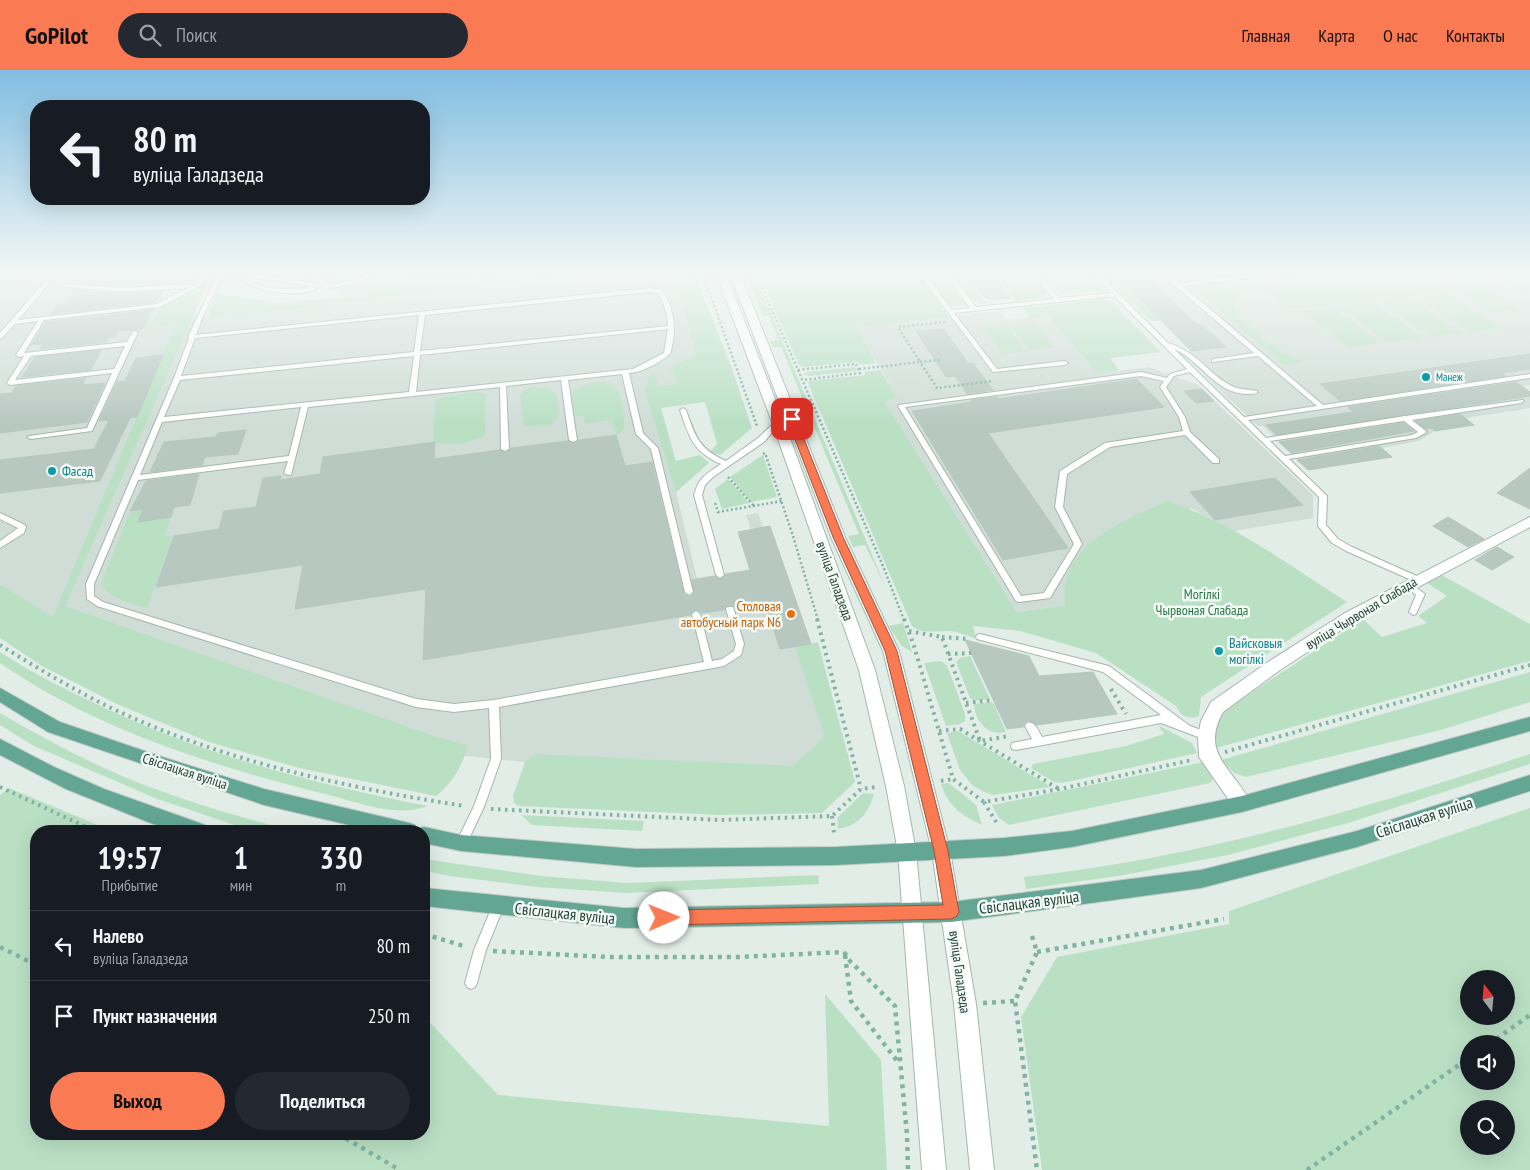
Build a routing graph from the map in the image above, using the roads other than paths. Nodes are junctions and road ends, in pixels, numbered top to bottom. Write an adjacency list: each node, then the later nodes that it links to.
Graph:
1 (14, 322): 14 (lane)
2 (40, 322): 20 (lane)
3 (198, 322): 15 (lane)
4 (332, 322): 15 (lane)
5 (421, 322): 18 (lane)
6 (671, 322): 12 (lane)
7 (740, 322): 40 (main road, вуліца Галадзеда)
8 (754, 322): 78 (main road, вуліца Галадзеда)
9 (958, 322): 22 (lane)
10 (1144, 322): 17 (lane)
11 (1221, 322): 19 (lane)
12 (672, 327): 18 (lane); 25 (lane)
13 (135, 332): 16 (lane)
14 (0, 337)
15 (191, 337): 27 (lane)
16 (129, 344): 20 (lane); 24 (lane)
17 (1166, 345): 23 (lane); 31 (lane)
18 (417, 354): 27 (lane); 32 (lane)
19 (1258, 354): 21 (lane); 35 (lane)
20 (28, 355): 24 (lane)
21 (1214, 361)
22 (1065, 363)
23 (1191, 370): 29 (lane); 38 (lane)
24 (117, 371): 42 (lane)
25 (625, 372): 28 (lane); 57 (lane)
26 (1530, 376): 35 (lane)
27 (177, 378): 39 (lane)
28 (564, 378): 30 (lane); 43 (lane)
29 (1168, 380): 41 (lane); 41 (lane)
30 (503, 384): 32 (lane); 45 (lane)
31 (1255, 392)
32 (412, 394): 34 (lane)
33 (1522, 401): 37 (lane)
34 (305, 405): 39 (lane); 46 (lane)
35 (1322, 407): 38 (lane)
36 (683, 410): 49 (lane)
37 (1405, 418): 44 (lane); 47 (lane)
38 (1242, 419): 44 (lane)
39 (159, 420): 51 (lane)
40 (778, 422): 49 (lane); 79 (main road, вуліца Галадзеда)
41 (1187, 433): 48 (lane)
42 (31, 437)
43 (573, 440)
44 (1264, 440): 47 (lane)
45 (506, 449)
46 (292, 458): 50 (lane); 51 (lane)
47 (1284, 458): 56 (lane)
48 (1216, 461)
49 (727, 464): 55 (lane)
50 (288, 473)
51 (135, 478): 64 (lane)
52 (0, 516): 54 (lane)
53 (1530, 521): 56 (main road, вуліца Чырвоная Слабада)
54 (0, 545)
55 (720, 575)
56 (1413, 582): 59 (lane); 68 (main road, вуліца Чырвоная Слабада)
57 (690, 592)
58 (730, 609): 62 (lane)
59 (1413, 612)
60 (696, 614): 62 (lane)
61 (980, 637): 67 (lane)
62 (708, 665): 64 (lane)
63 (0, 694): 75 (main road, Свіслацкая вуліца)
64 (494, 704): 77 (lane)
65 (1530, 724): 73 (main road)
66 (1030, 726): 69 (lane)
67 (1187, 729): 68 (lane); 69 (lane)
68 (1206, 736): 73 (main road, вуліца Чырвоная Слабада)
69 (1039, 741): 71 (lane)
70 (0, 746): 74 (main road)
71 (1016, 746)
72 (1530, 782): 82 (main road, Свіслацкая вуліца)
73 (1242, 804): 78 (main road)
74 (181, 825)
75 (383, 825)
76 (430, 835): 77 (main road)
77 (461, 843): 79 (main road)
78 (941, 851): 79 (main road); 82 (main road, вуліца Галадзеда)
79 (907, 852): 83 (main road, вуліца Галадзеда)
80 (430, 898): 81 (main road, Свіслацкая вуліца)
81 (498, 906): 83 (main road, Свіслацкая вуліца); 84 (lane)
82 (951, 912): 83 (main road, Свіслацкая вуліца); 86 (main road, вуліца Галадзеда)
83 (913, 913): 85 (main road, вуліца Галадзеда)
84 (471, 983)
85 (934, 1170)
86 (982, 1170)

